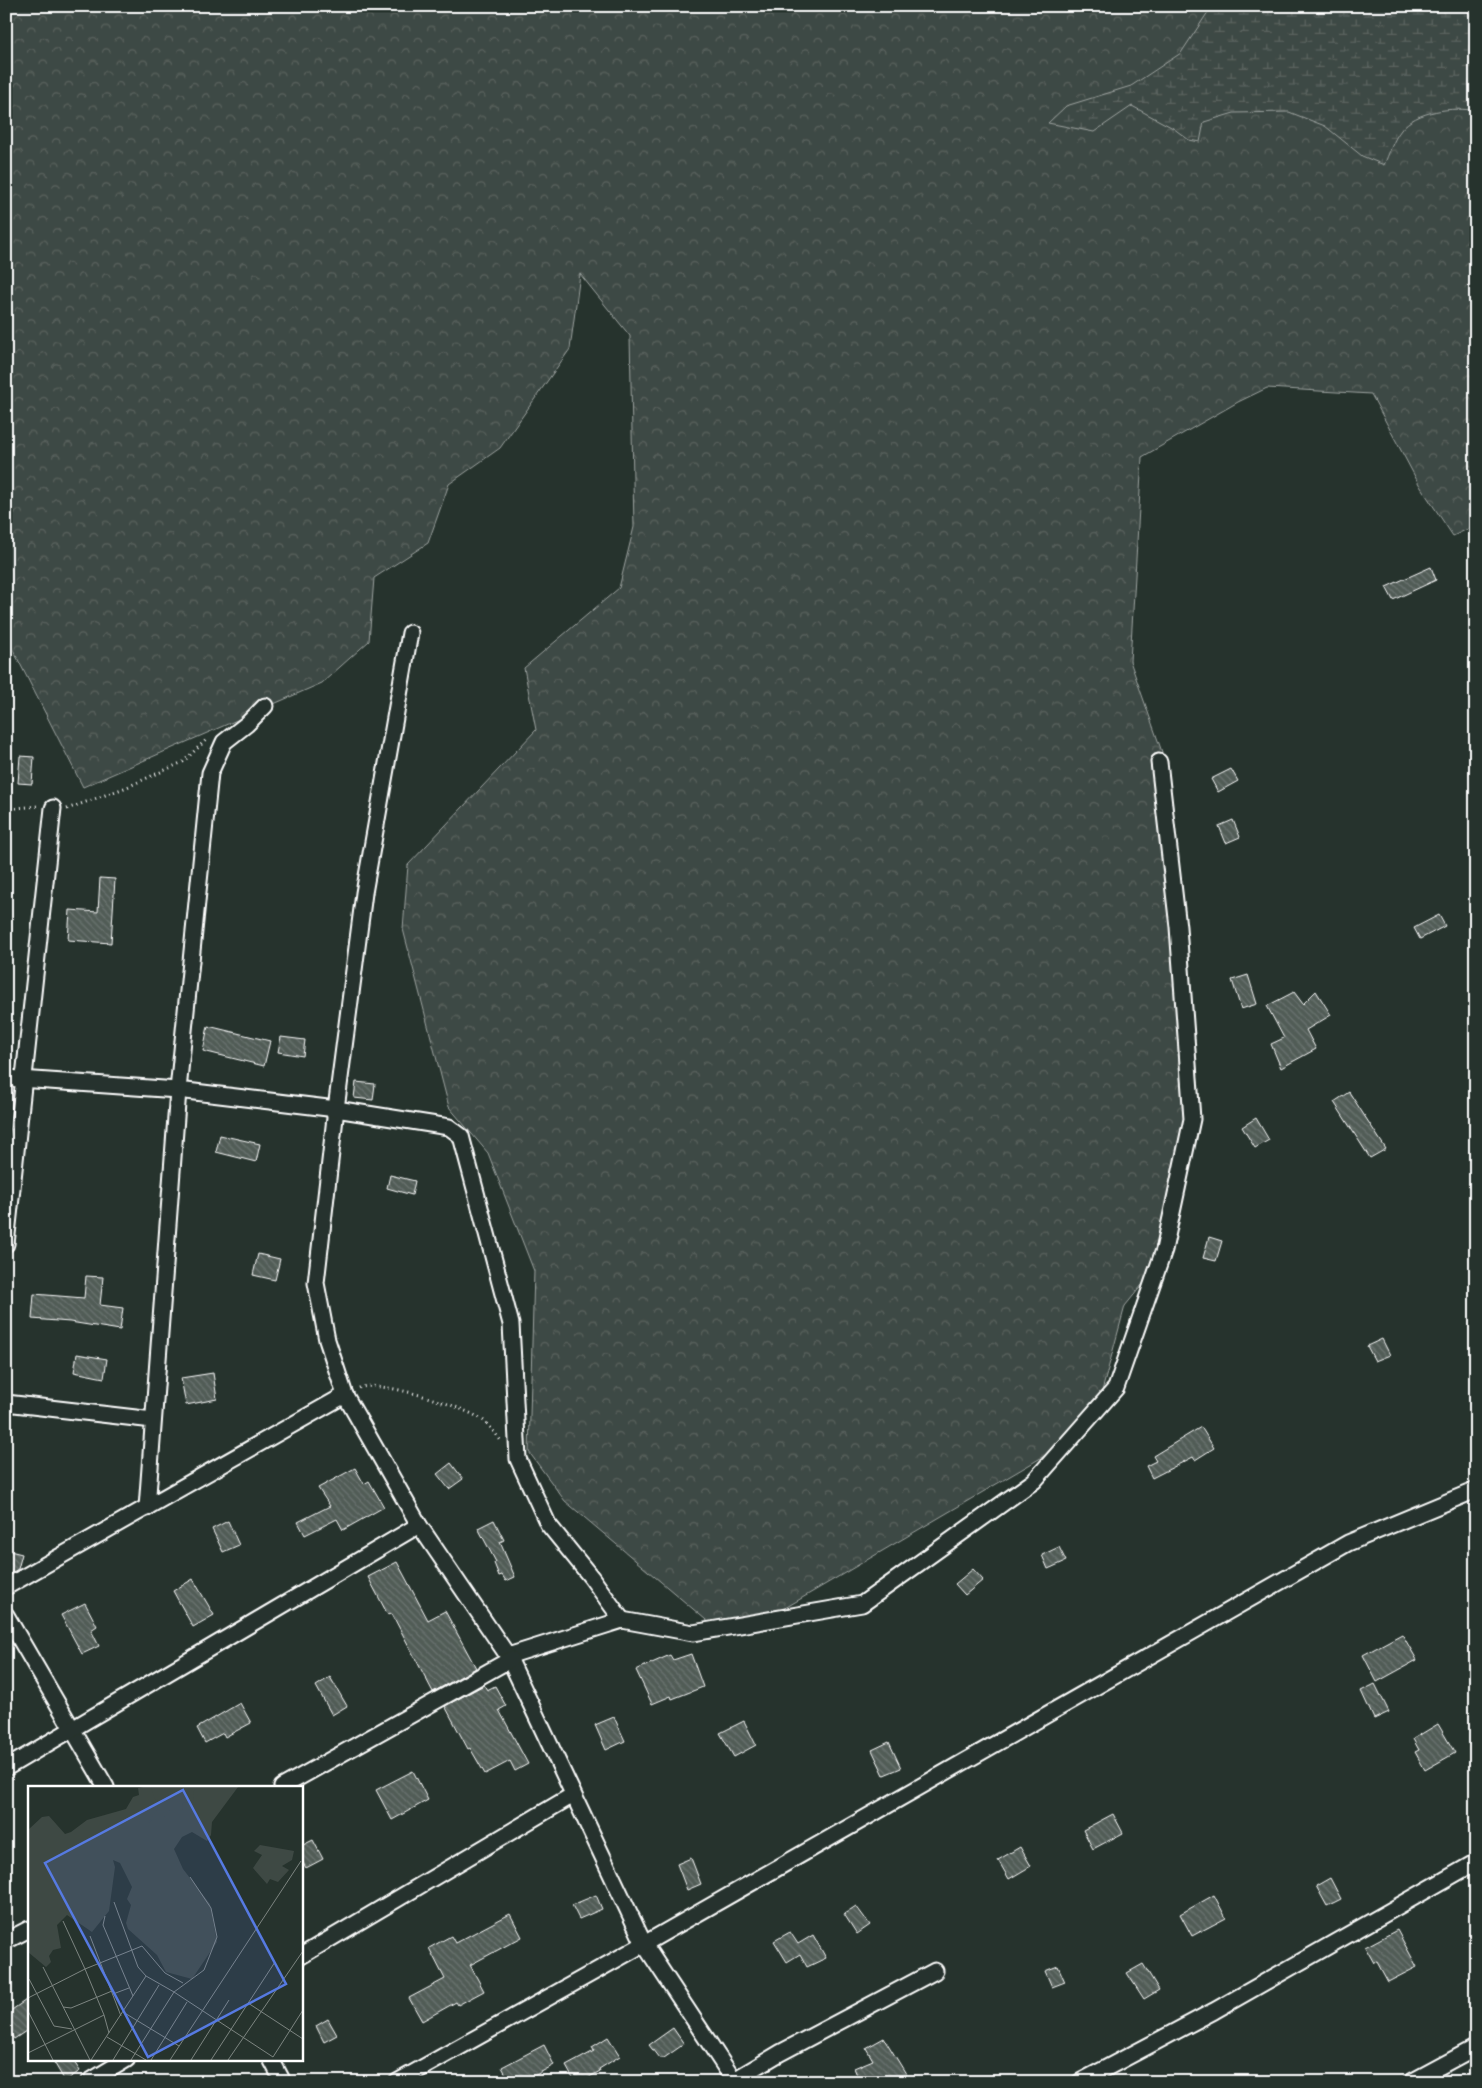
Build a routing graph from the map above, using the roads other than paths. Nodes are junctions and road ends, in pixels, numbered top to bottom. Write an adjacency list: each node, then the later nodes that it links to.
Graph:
1 (410, 633): 8 (street)
2 (265, 706): 7 (street)
3 (1159, 762): 18 (street)
4 (53, 808): 6 (street)
5 (6, 1078): 6 (street)
6 (25, 1079): 7 (street); 9 (street)
7 (178, 1090): 8 (street); 12 (street)
8 (336, 1109): 10 (street); 18 (street)
9 (6, 1244)
10 (345, 1395): 14 (street); 15 (street)
11 (6, 1403): 12 (street)
12 (153, 1420): 14 (street)
13 (1476, 1490): 28 (street)
14 (147, 1508): 16 (street)
15 (419, 1525): 19 (street); 20 (street)
16 (6, 1588)
17 (6, 1615): 20 (street)
18 (622, 1620): 19 (street)
19 (510, 1657): 23 (street); 24 (street)
20 (71, 1730): 21 (street); 22 (street)
21 (6, 1768)
22 (105, 1786)
23 (284, 1786)
24 (573, 1795): 28 (street); 29 (street)
25 (1476, 1862): 35 (street)
26 (28, 1929): 27 (street)
27 (6, 1941)
28 (644, 1944): 34 (street); 38 (street)
29 (302, 1955)
30 (935, 1971): 34 (street)
31 (1476, 2047): 39 (street)
32 (125, 2060): 36 (street)
33 (272, 2060): 37 (street)
34 (733, 2081)
35 (1081, 2081)
36 (89, 2082)
37 (283, 2082)
38 (396, 2082)
39 (1411, 2082)

